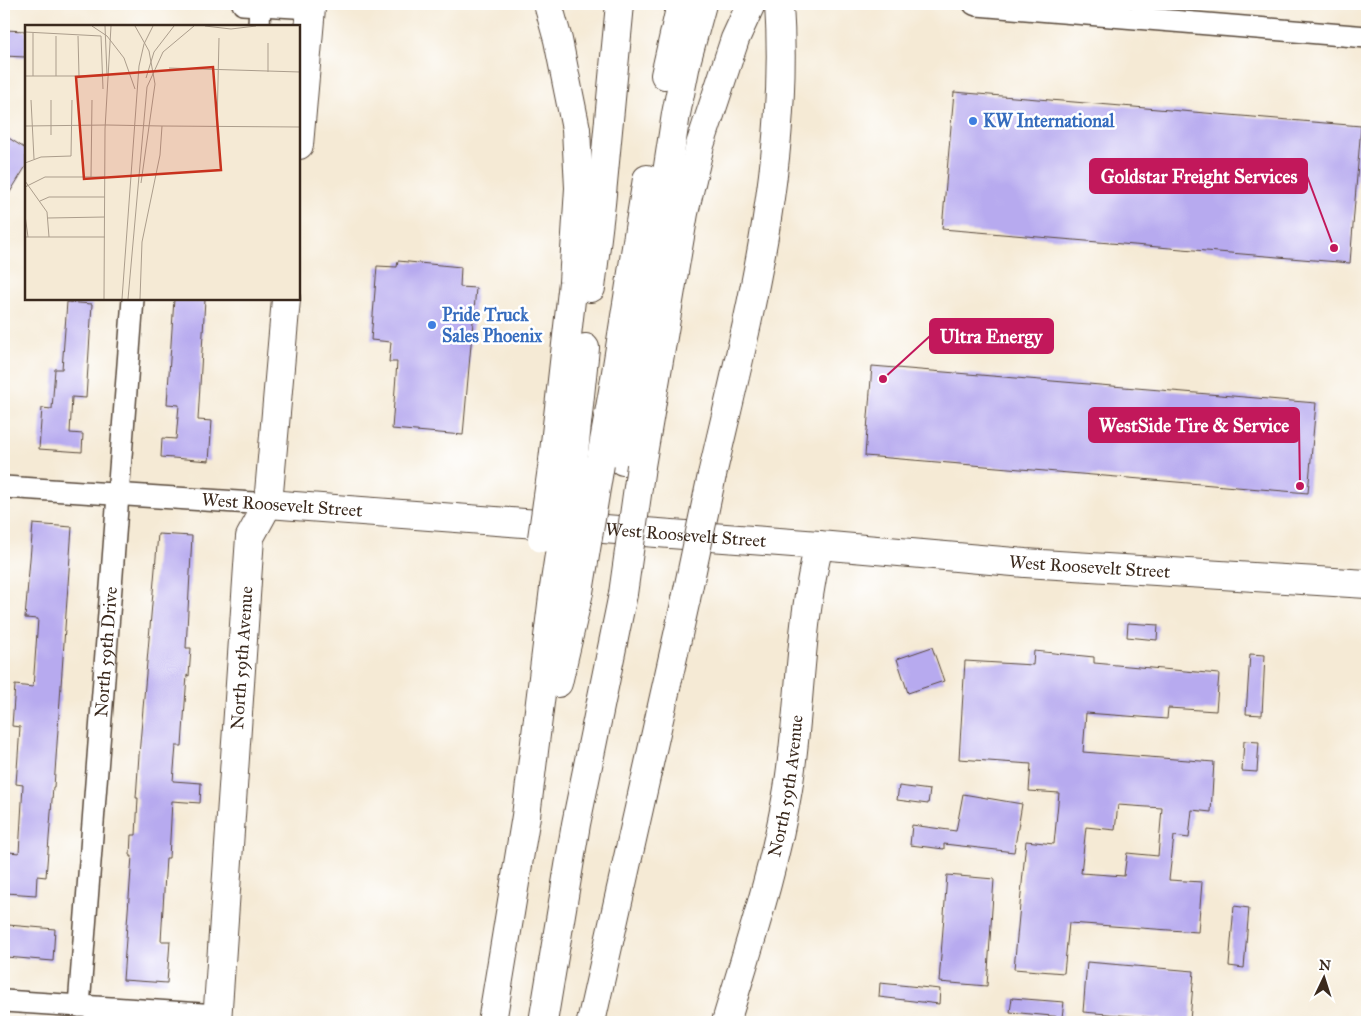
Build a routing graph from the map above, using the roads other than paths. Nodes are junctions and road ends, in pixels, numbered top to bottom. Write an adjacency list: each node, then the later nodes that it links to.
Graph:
1 (254, 4): 9 (street); 10 (street)
2 (548, 4): 15 (main road)
3 (620, 4): 15 (main road)
4 (681, 4): 16 (main road)
5 (702, 4): 16 (main road)
6 (751, 4): 16 (main road)
7 (779, 4): 29 (main road, bridge)
8 (974, 4): 11 (street)
9 (311, 5): 12 (main road)
10 (259, 25)
11 (1367, 37)
12 (300, 133)
13 (133, 300): 18 (street, North 59th Drive)
14 (286, 300): 19 (main road, North 59th Avenue)
15 (563, 461): 22 (main road, bridge)
16 (621, 466): 22 (main road, bridge); 28 (main road)
17 (4, 487): 18 (street, West Roosevelt Street)
18 (117, 494): 19 (street, West Roosevelt Street); 25 (street, North 59th Drive)
19 (268, 504): 20 (main road, West Roosevelt Street); 26 (main road, North 59th Avenue)
20 (819, 545): 21 (main road, West Roosevelt Street); 30 (main road, North 59th Avenue)
21 (1367, 584)
22 (556, 588): 23 (main road); 23 (main road)
23 (526, 816): 27 (main road)
24 (4, 1001): 25 (street)
25 (79, 1006): 26 (street)
26 (217, 1018)
27 (492, 1022)
28 (543, 1022)
29 (591, 1022)
30 (726, 1022)

